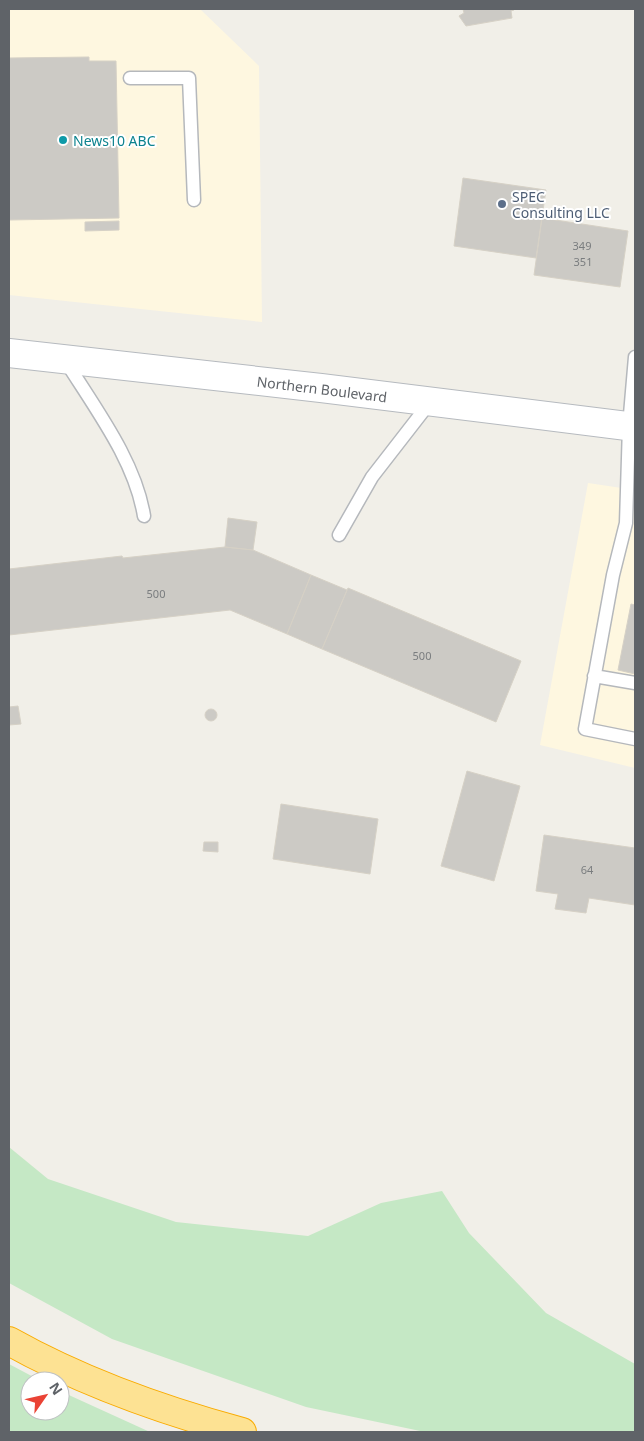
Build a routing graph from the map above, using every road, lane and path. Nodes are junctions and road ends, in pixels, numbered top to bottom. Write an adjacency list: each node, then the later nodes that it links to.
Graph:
1 (130, 78): 2 (lane)
2 (194, 200)
3 (9, 353): 5 (main road, Northern Boulevard)
4 (635, 357): 7 (lane)
5 (65, 360): 6 (main road, Northern Boulevard); 8 (lane)
6 (432, 401): 7 (main road, Northern Boulevard); 9 (lane)
7 (632, 426): 10 (lane)
8 (144, 516)
9 (339, 536)
10 (622, 538): 11 (lane); 12 (lane)
11 (635, 541)
12 (594, 676): 13 (lane); 14 (lane)
13 (635, 683)
14 (635, 739)
15 (9, 1340): 16 (highway)
16 (242, 1432)

